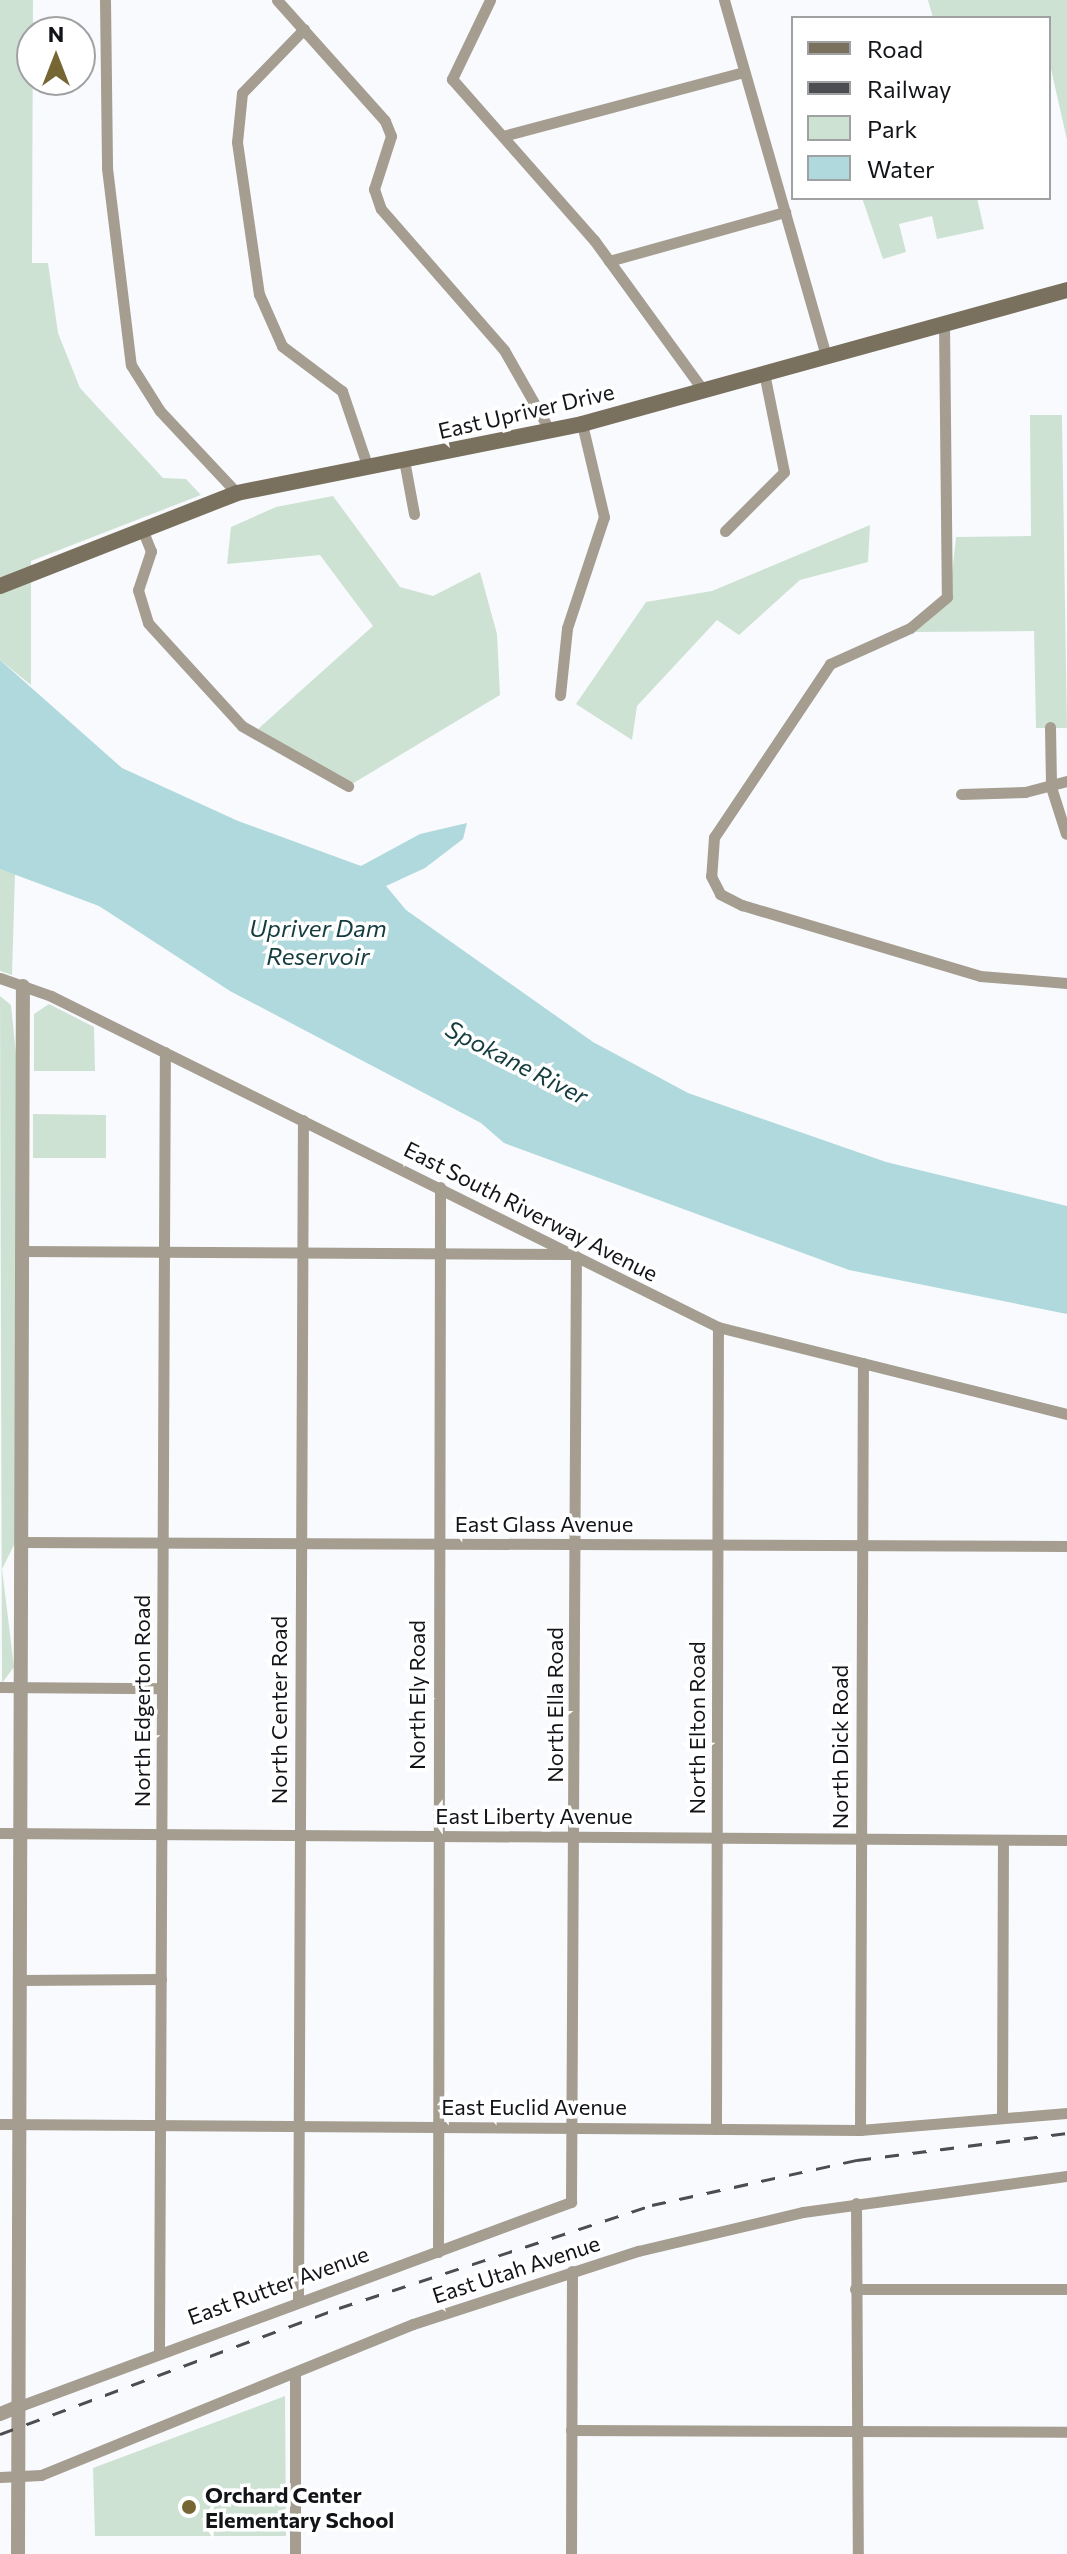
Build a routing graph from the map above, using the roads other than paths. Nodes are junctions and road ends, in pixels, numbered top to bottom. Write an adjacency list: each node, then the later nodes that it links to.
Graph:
1 (105, 0): 19 (street)
2 (277, 0): 5 (street)
3 (490, 0): 7 (street)
4 (724, 0): 6 (street)
5 (304, 29): 16 (street); 18 (street)
6 (744, 72): 7 (street); 8 (street)
7 (503, 136): 9 (street)
8 (785, 212): 9 (street); 12 (street)
9 (609, 261): 14 (street)
10 (1067, 290): 11 (main road, East Upriver Drive)
11 (944, 324): 12 (main road, East Upriver Drive); 32 (street)
12 (826, 356): 13 (main road, East Upriver Drive)
13 (764, 373): 14 (main road, East Upriver Drive); 22 (street)
14 (703, 390): 15 (main road, East Upriver Drive)
15 (582, 424): 16 (main road, East Upriver Drive); 24 (street)
16 (550, 431): 17 (main road, East Upriver Drive)
17 (404, 460): 18 (main road, East Upriver Drive); 20 (street)
18 (368, 468): 19 (main road, East Upriver Drive)
19 (237, 493): 21 (main road, East Upriver Drive)
20 (414, 514)
21 (142, 529): 23 (main road, East Upriver Drive); 27 (street)
22 (725, 531)
23 (0, 586)
24 (560, 695)
25 (1050, 727): 28 (street)
26 (1067, 781): 28 (street)
27 (348, 786)
28 (1051, 787): 29 (street); 30 (street)
29 (961, 794)
30 (1066, 834)
31 (0, 978): 33 (street, East South Riverway Avenue)
32 (1067, 983)
33 (23, 986): 34 (street, East South Riverway Avenue); 37 (street)
34 (165, 1052): 35 (street, East South Riverway Avenue); 38 (street, North Edgerton Road)
35 (303, 1120): 36 (street, East South Riverway Avenue); 39 (street, North Center Road)
36 (440, 1187): 40 (street, North Ely Road); 41 (street, East South Riverway Avenue)
37 (22, 1251): 38 (street); 45 (street)
38 (163, 1252): 39 (street); 46 (street, North Edgerton Road)
39 (302, 1252): 40 (street); 47 (street, North Center Road)
40 (439, 1253): 41 (street); 48 (street, North Ely Road)
41 (574, 1255): 42 (street, East South Riverway Avenue); 49 (street, North Ella Road)
42 (718, 1327): 43 (street, East South Riverway Avenue); 50 (street, North Elton Road)
43 (863, 1363): 44 (street, East South Riverway Avenue); 51 (street, North Dick Road)
44 (1067, 1414)
45 (21, 1542): 46 (street, East Glass Avenue); 54 (street)
46 (163, 1542): 47 (street, East Glass Avenue); 55 (street, North Edgerton Road)
47 (301, 1543): 48 (street, East Glass Avenue); 59 (street, North Center Road)
48 (438, 1544): 49 (street, East Glass Avenue); 60 (street, North Ely Road)
49 (576, 1545): 50 (street, East Glass Avenue); 61 (street, North Ella Road)
50 (717, 1545): 51 (street, East Glass Avenue); 62 (street, North Elton Road)
51 (859, 1546): 52 (street, East Glass Avenue); 63 (street, North Dick Road)
52 (1067, 1546)
53 (0, 1687): 54 (street)
54 (20, 1687): 55 (street); 57 (street)
55 (162, 1688): 58 (street, North Edgerton Road)
56 (0, 1833): 57 (street, East Liberty Avenue)
57 (20, 1833): 58 (street, East Liberty Avenue); 67 (street)
58 (161, 1834): 59 (street, East Liberty Avenue); 66 (street, North Edgerton Road)
59 (299, 1835): 60 (street, East Liberty Avenue); 73 (street, North Center Road)
60 (437, 1835): 61 (street, East Liberty Avenue); 74 (street, North Ely Road)
61 (574, 1835): 62 (street, East Liberty Avenue); 75 (street, North Ella Road)
62 (717, 1837): 63 (street, East Liberty Avenue); 76 (street, North Elton Road)
63 (860, 1837): 64 (street, East Liberty Avenue); 77 (street, North Dick Road)
64 (1003, 1840): 65 (street, East Liberty Avenue); 69 (street)
65 (1067, 1840)
66 (161, 1979): 67 (street); 72 (street, North Edgerton Road)
67 (19, 1980): 71 (street)
68 (1067, 2113): 69 (street, East Euclid Avenue)
69 (1002, 2118): 77 (street, East Euclid Avenue)
70 (0, 2124): 71 (street, East Euclid Avenue)
71 (19, 2124): 72 (street, East Euclid Avenue); 88 (street)
72 (161, 2125): 73 (street, East Euclid Avenue); 86 (street, North Edgerton Road)
73 (297, 2126): 74 (street, East Euclid Avenue); 85 (street, North Center Road)
74 (436, 2127): 75 (street, East Euclid Avenue); 81 (street, North Ely Road)
75 (573, 2128): 76 (street, East Euclid Avenue); 79 (street, North Ella Road)
76 (716, 2129): 77 (street, East Euclid Avenue)
77 (860, 2130)
78 (1067, 2176): 80 (street, East Utah Avenue)
79 (571, 2202): 81 (street, East Rutter Avenue)
80 (856, 2203): 82 (street, East Utah Avenue); 83 (street)
81 (438, 2252): 85 (street, East Rutter Avenue)
82 (572, 2271): 87 (street, East Utah Avenue); 90 (street)
83 (855, 2289): 84 (street); 91 (street)
84 (1067, 2289)
85 (298, 2301): 86 (street, East Rutter Avenue)
86 (159, 2351): 88 (street, East Rutter Avenue)
87 (295, 2375): 93 (street, East Utah Avenue); 96 (street)
88 (17, 2407): 89 (street, East Rutter Avenue); 93 (street)
89 (0, 2414)
90 (571, 2430): 91 (street); 97 (street)
91 (855, 2432): 92 (street); 98 (street)
92 (1067, 2432)
93 (17, 2476): 94 (street, East Utah Avenue); 95 (street)
94 (0, 2477)
95 (18, 2554)
96 (295, 2554)
97 (571, 2554)
98 (858, 2554)

